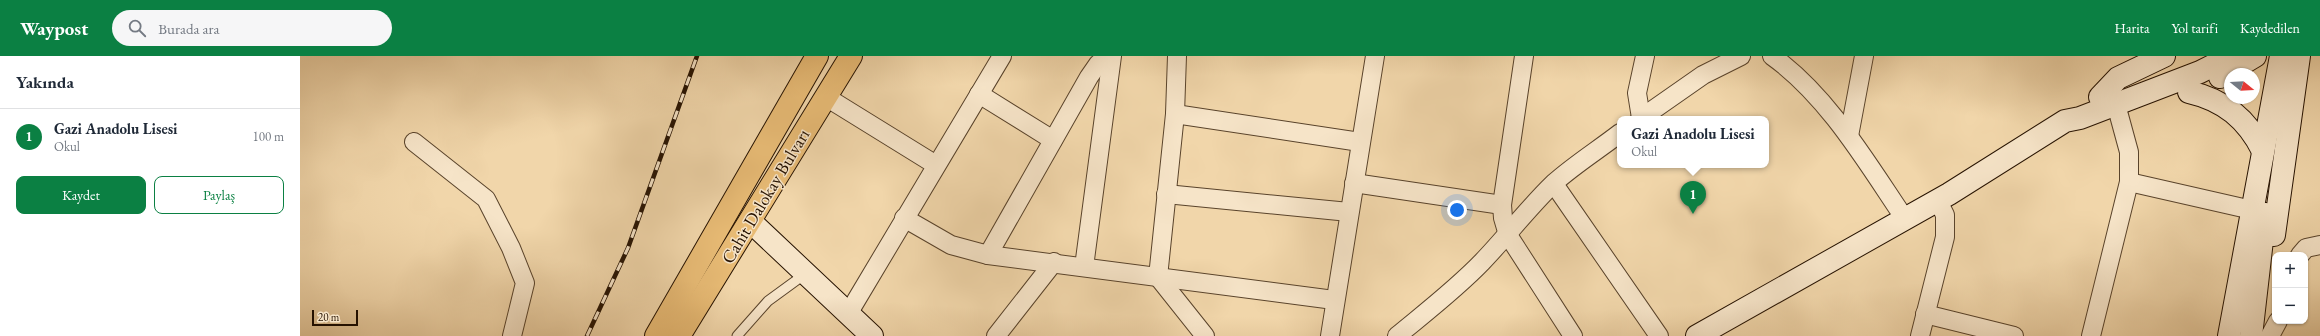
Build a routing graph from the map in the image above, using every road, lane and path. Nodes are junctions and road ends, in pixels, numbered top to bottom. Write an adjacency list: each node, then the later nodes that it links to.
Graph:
1 (817, 56): 59 (main road, Cahit Dalokay Bulvarı)
2 (851, 56): 22 (main road, Cahit Dalokay Bulvarı)
3 (1002, 56): 21 (street)
4 (1108, 56): 29 (street)
5 (1112, 56): 50 (street)
6 (1177, 56): 24 (street)
7 (1374, 56): 31 (street)
8 (1524, 56): 39 (street)
9 (1645, 56): 25 (street)
10 (1741, 56): 26 (street)
11 (1772, 56): 28 (street)
12 (1864, 56): 28 (street)
13 (2164, 56): 23 (main road)
14 (2207, 56): 23 (main road)
15 (2232, 56): 23 (main road)
16 (2255, 56): 20 (main road)
17 (2281, 56): 32 (main road)
18 (2295, 56): 73 (main road)
19 (2299, 56): 74 (main road)
20 (2189, 92): 23 (main road); 32 (main road)
21 (979, 94): 29 (street); 33 (street)
22 (826, 97): 33 (street); 44 (main road, Cahit Dalokay Bulvarı)
23 (2107, 104): 34 (street); 38 (main road)
24 (1175, 114): 31 (street); 37 (street)
25 (1640, 116)
26 (1644, 116)
27 (1617, 136): 36 (street)
28 (1849, 136): 43 (street)
29 (1053, 140): 48 (street)
30 (414, 142): 58 (street)
31 (1360, 142): 35 (street)
32 (2263, 151): 40 (main road)
33 (936, 165): 42 (street)
34 (2129, 182): 40 (street); 71 (street)
35 (1354, 183): 39 (street); 41 (street)
36 (1554, 184): 45 (street); 68 (street)
37 (1166, 194): 41 (street); 52 (street)
38 (1938, 201): 43 (main road); 55 (street)
39 (1502, 204): 45 (street)
40 (2252, 210): 72 (main road)
41 (1349, 212): 53 (street)
42 (904, 218): 48 (street); 54 (street)
43 (1905, 219): 57 (main road)
44 (750, 221): 51 (main road); 60 (main road, Cahit Dalokay Bulvarı)
45 (1508, 235): 66 (street); 67 (street)
46 (2320, 245): 47 (street)
47 (2303, 252)
48 (988, 255): 49 (street)
49 (1054, 262): 50 (street); 63 (street)
50 (1084, 267): 52 (street)
51 (805, 274): 54 (main road); 61 (lane)
52 (1158, 277): 53 (street); 64 (street)
53 (1334, 300): 65 (street)
54 (848, 314): 62 (main road)
55 (1925, 314): 69 (street); 70 (street)
56 (2276, 324): 75 (street)
57 (1710, 333)
58 (512, 336)
59 (656, 336)
60 (679, 336)
61 (737, 336)
62 (872, 336)
63 (996, 336)
64 (1205, 336)
65 (1330, 336)
66 (1397, 336)
67 (1573, 336)
68 (1659, 336)
69 (1920, 336)
70 (2014, 336)
71 (2091, 336)
72 (2229, 336)
73 (2251, 336)
74 (2255, 336)
75 (2270, 336)

